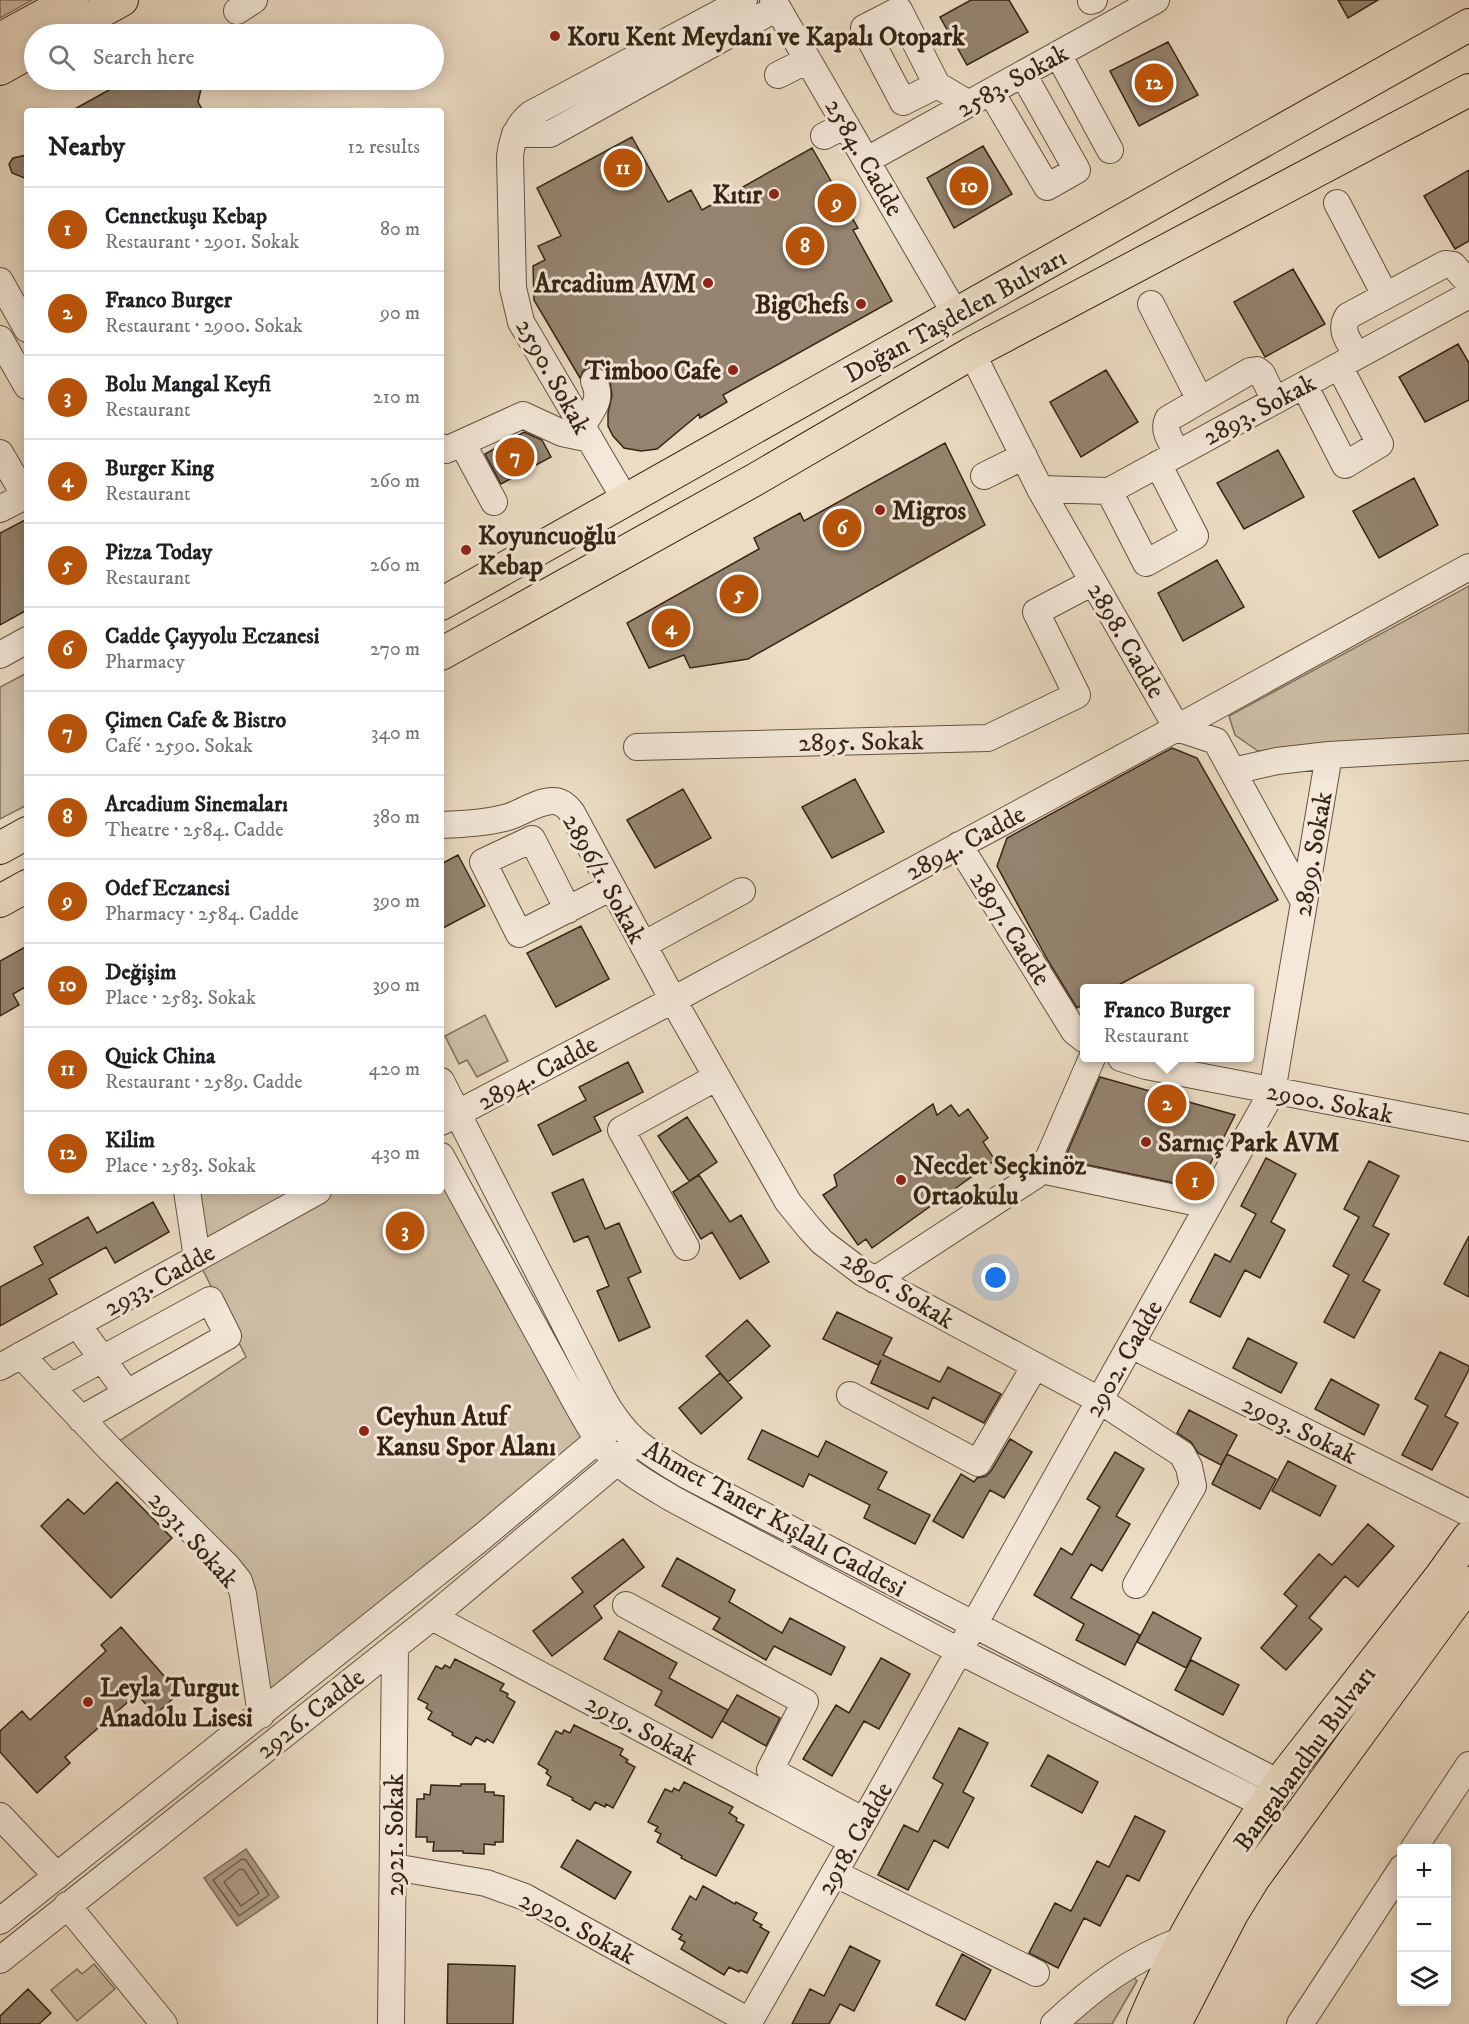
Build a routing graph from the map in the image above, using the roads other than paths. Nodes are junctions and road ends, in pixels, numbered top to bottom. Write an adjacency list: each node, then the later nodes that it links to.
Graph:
1 (72, 0): 6 (main road)
2 (122, 0): 7 (main road)
3 (744, 0): 14 (street)
4 (1156, 0): 11 (street, 2583. Sokak)
5 (775, 4): 13 (street, 2584. Cadde); 14 (street)
6 (28, 24)
7 (79, 24)
8 (1469, 25): 30 (main road, Doğan Taşdelen Bulvarı)
9 (24, 26): 10 (main road)
10 (0, 39)
11 (1058, 54): 16 (street, 2583. Sokak); 22 (street)
12 (24, 56): 15 (main road)
13 (808, 60): 17 (street); 23 (street, 2584. Cadde)
14 (644, 68): 40 (street, 2590. Sokak)
15 (0, 69)
16 (1023, 74): 20 (street, 2583. Sokak); 20 (street)
17 (778, 75)
18 (937, 84): 21 (street)
19 (1469, 90): 33 (main road, Doğan Taşdelen Bulvarı)
20 (991, 92): 21 (street, 2583. Sokak)
21 (969, 104): 23 (street, 2583. Sokak)
22 (1110, 150)
23 (867, 160): 30 (street, 2584. Cadde)
24 (1337, 203): 28 (street)
25 (0, 280): 31 (street)
26 (1469, 283): 28 (street)
27 (1469, 295): 34 (street, 2893. Sokak)
28 (1385, 296): 34 (street)
29 (1151, 304): 38 (street)
30 (956, 315): 50 (main road, Doğan Taşdelen Bulvarı)
31 (24, 324)
32 (0, 339): 35 (street)
33 (972, 353): 43 (street, 2898. Cadde); 57 (main road, Doğan Taşdelen Bulvarı)
34 (1348, 361): 37 (street, 2893. Sokak); 37 (street)
35 (24, 381)
36 (594, 381): 40 (street)
37 (1304, 385): 39 (street, 2893. Sokak)
38 (1200, 400): 39 (street); 44 (street)
39 (1275, 401): 44 (street, 2893. Sokak)
40 (586, 432): 41 (street); 50 (street, 2590. Sokak)
41 (451, 445): 51 (street)
42 (0, 453): 48 (street)
43 (1024, 456): 45 (street); 46 (street, 2898. Cadde)
44 (1168, 459): 47 (street, 2893. Sokak); 47 (street)
45 (984, 476)
46 (1040, 489): 47 (street); 54 (street, 2898. Cadde)
47 (1109, 491)
48 (24, 492)
49 (24, 496): 52 (street)
50 (626, 501): 55 (main road, Doğan Taşdelen Bulvarı)
51 (494, 502)
52 (0, 509)
53 (1469, 567): 59 (street, 2894. Cadde)
54 (1093, 582): 59 (street, 2898. Cadde); 60 (street, 2895. Sokak)
55 (444, 602)
56 (24, 642): 58 (street)
57 (444, 652)
58 (0, 656)
59 (1177, 728): 63 (street, 2898. Cadde); 66 (street, 2894. Cadde)
60 (636, 747)
61 (1469, 747): 62 (street, 2899. Sokak)
62 (1329, 754): 63 (street); 72 (street, 2899. Sokak)
63 (1233, 771): 72 (street, 2898. Cadde)
64 (444, 825): 68 (street, 2896/1. Sokak)
65 (24, 835): 67 (main road)
66 (959, 845): 75 (street, 2894. Cadde); 76 (street, 2897. Cadde)
67 (0, 848)
68 (612, 887): 73 (street); 74 (street, 2896/1. Sokak)
69 (24, 888): 71 (main road)
70 (742, 891): 74 (street)
71 (0, 901)
72 (1304, 902): 80 (street, 2899. Sokak)
73 (568, 910)
74 (643, 945): 75 (street, 2896/1. Sokak)
75 (673, 1000): 79 (street, 2896. Sokak); 82 (street, 2894. Cadde)
76 (1080, 1036)
77 (1090, 1062): 85 (street)
78 (1134, 1062): 80 (street, 2900. Sokak)
79 (717, 1077): 89 (street); 91 (street, 2896. Sokak)
80 (1272, 1092): 83 (street, 2900. Sokak); 88 (street, 2902. Cadde)
81 (444, 1093): 82 (street, Ahmet Taner Kışlalı Caddesi)
82 (450, 1118): 102 (street, Ahmet Taner Kışlalı Caddesi)
83 (1469, 1128)
84 (444, 1161): 103 (street, Ahmet Taner Kışlalı Caddesi)
85 (1041, 1170): 88 (street); 91 (street)
86 (187, 1194): 90 (street)
87 (313, 1194): 90 (street, 2933. Cadde)
88 (1208, 1205): 93 (street, 2902. Cadde)
89 (686, 1246)
90 (197, 1258): 92 (street, 2933. Cadde)
91 (875, 1280): 96 (street, 2896. Sokak)
92 (77, 1324): 94 (street); 95 (street, 2933. Cadde)
93 (1131, 1345): 100 (street, 2902. Cadde); 106 (street, 2903. Sokak)
94 (102, 1359): 97 (street); 98 (street); 98 (street)
95 (11, 1361): 97 (street, 2931. Sokak)
96 (1035, 1366): 99 (street); 100 (street, 2896. Sokak)
97 (51, 1388): 101 (street, 2931. Sokak)
98 (127, 1393): 101 (street)
99 (850, 1395)
100 (1099, 1401): 108 (street, 2896. Sokak); 112 (street, 2902. Cadde)
101 (81, 1419): 115 (street, 2931. Sokak)
102 (616, 1420): 103 (street, 2926. Cadde); 104 (street, Ahmet Taner Kışlalı Caddesi)
103 (599, 1439): 105 (street, Ahmet Taner Kışlalı Caddesi); 115 (street, 2926. Cadde)
104 (634, 1441): 105 (street, 2926. Cadde); 112 (street, Ahmet Taner Kışlalı Caddesi)
105 (617, 1462): 111 (street, 2926. Cadde); 114 (street, Ahmet Taner Kışlalı Caddesi)
106 (1469, 1513)
107 (1469, 1537): 117 (main road, Bangabandhu Bulvarı)
108 (1136, 1585)
109 (1468, 1588): 118 (main road, Bangabandhu Bulvarı)
110 (626, 1605): 120 (street)
111 (432, 1617): 113 (street, 2926. Cadde); 120 (street, 2919. Sokak)
112 (973, 1624): 114 (street, 2902. Cadde); 117 (street, Ahmet Taner Kışlalı Caddesi)
113 (395, 1646): 122 (street, 2921. Sokak); 126 (street, 2926. Cadde)
114 (959, 1651): 117 (street, Ahmet Taner Kışlalı Caddesi); 120 (street, 2918. Cadde)
115 (261, 1715): 125 (street, 2926. Cadde)
116 (1469, 1765): 121 (street)
117 (1272, 1794): 118 (main road); 128 (main road, Bangabandhu Bulvarı)
118 (1303, 1811): 136 (main road, Bangabandhu Bulvarı)
119 (0, 1816): 125 (street)
120 (858, 1831): 123 (street, 2918. Cadde)
121 (1417, 1844)
122 (394, 1867): 131 (street, 2920. Sokak); 133 (street, 2921. Sokak)
123 (834, 1873): 130 (street); 131 (street, 2918. Cadde)
124 (1397, 1874): 137 (street)
125 (57, 1876): 127 (street, 2926. Cadde)
126 (67, 1905): 129 (street, 2926. Cadde); 132 (street)
127 (0, 1921)
128 (1182, 1940): 134 (street); 135 (main road, Bangabandhu Bulvarı)
129 (0, 1960)
130 (1036, 1973)
131 (748, 2023)
132 (164, 2024)
133 (392, 2024)
134 (1054, 2024)
135 (1143, 2024)
136 (1176, 2024)
137 (1300, 2024)

